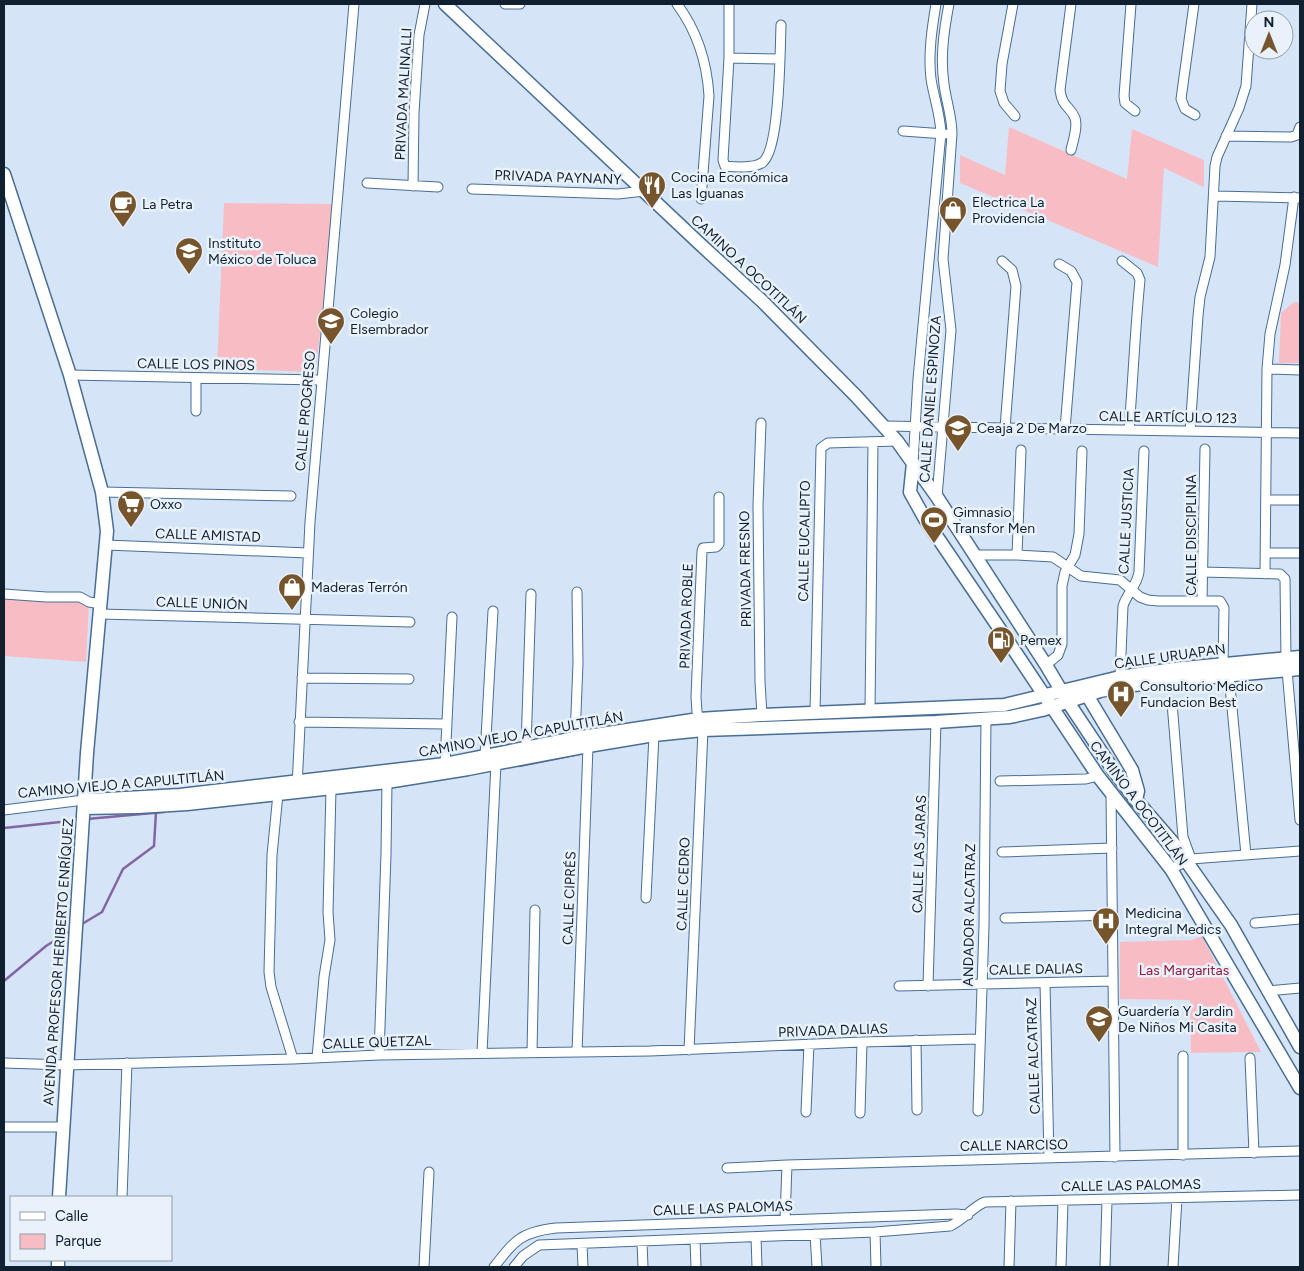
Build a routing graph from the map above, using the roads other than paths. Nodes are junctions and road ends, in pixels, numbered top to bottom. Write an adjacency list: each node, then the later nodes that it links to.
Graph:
1 (354, 4): 43 (street, CALLE PROGRESO)
2 (425, 4): 29 (street, PRIVADA MALINALLI)
3 (445, 4): 32 (main road, CAMINO A OCOTITLÁN)
4 (505, 4): 5 (street)
5 (520, 4)
6 (677, 4): 35 (street)
7 (729, 4): 16 (street)
8 (936, 4): 23 (street, CALLE DANIEL ESPINOZA)
9 (949, 4): 24 (street, CALLE DANIEL ESPINOZA)
10 (1013, 4): 20 (street)
11 (1071, 4): 26 (street)
12 (1131, 4): 18 (street)
13 (1194, 4): 19 (street)
14 (1252, 4): 25 (street)
15 (781, 25): 17 (street)
16 (729, 58): 17 (street); 17 (street)
17 (780, 59)
18 (1135, 111)
19 (1195, 115)
20 (1015, 116)
21 (1299, 131): 25 (street)
22 (903, 132): 23 (street)
23 (940, 134): 24 (street); 47 (street, CALLE DANIEL ESPINOZA)
24 (952, 134): 48 (street, CALLE DANIEL ESPINOZA)
25 (1226, 136): 33 (street)
26 (1071, 150)
27 (4, 174): 41 (main road, AVENIDA PROFESOR HERIBERTO ENRÍQUEZ)
28 (367, 183): 29 (street)
29 (413, 186): 30 (street)
30 (438, 187)
31 (472, 189): 32 (street, PRIVADA PAYNANY)
32 (644, 191): 46 (main road, CAMINO A OCOTITLÁN)
33 (1214, 196): 34 (street); 52 (street)
34 (1297, 197): 39 (street)
35 (701, 199)
36 (1002, 261): 49 (street)
37 (1122, 261): 51 (street)
38 (1059, 264): 50 (street)
39 (1267, 369): 40 (street); 53 (street)
40 (1300, 370)
41 (70, 375): 42 (street, CALLE LOS PINOS); 62 (main road, AVENIDA PROFESOR HERIBERTO ENRÍQUEZ)
42 (196, 378): 43 (street, CALLE LOS PINOS); 44 (street)
43 (321, 380): 69 (street, CALLE PROGRESO)
44 (196, 411)
45 (761, 423): 102 (street, PRIVADA FRESNO)
46 (884, 426): 47 (street, CALLE ARTÍCULO 123); 55 (main road, CAMINO A OCOTITLÁN)
47 (915, 426): 48 (street, CALLE ARTÍCULO 123); 61 (street, CALLE DANIEL ESPINOZA)
48 (944, 427): 49 (street, CALLE ARTÍCULO 123); 65 (street, CALLE DANIEL ESPINOZA)
49 (1005, 428): 50 (street, CALLE ARTÍCULO 123)
50 (1065, 429): 51 (street, CALLE ARTÍCULO 123)
51 (1129, 430): 52 (street, CALLE ARTÍCULO 123)
52 (1190, 431): 53 (street, CALLE ARTÍCULO 123)
53 (1266, 432): 54 (street, CALLE ARTÍCULO 123); 66 (street)
54 (1300, 433)
55 (897, 441): 56 (street, CALLE EUCALIPTO); 61 (main road, CAMINO A OCOTITLÁN)
56 (873, 442): 100 (street); 101 (street, CALLE EUCALIPTO)
57 (1206, 449): 75 (street, CALLE DISCIPLINA)
58 (1021, 450): 73 (street)
59 (1082, 451): 74 (street)
60 (1144, 451): 77 (street, CALLE JUSTICIA)
61 (913, 463): 65 (main road, CAMINO A OCOTITLÁN); 96 (main road, CAMINO A OCOTITLÁN)
62 (102, 492): 63 (street); 68 (main road, AVENIDA PROFESOR HERIBERTO ENRÍQUEZ)
63 (291, 496)
64 (719, 497): 107 (street, PRIVADA ROBLE)
65 (937, 497): 72 (main road, CAMINO A OCOTITLÁN)
66 (1266, 500): 67 (street); 70 (street)
67 (1300, 500)
68 (106, 545): 69 (street, CALLE AMISTAD); 82 (main road, AVENIDA PROFESOR HERIBERTO ENRÍQUEZ)
69 (308, 553): 85 (street, CALLE PROGRESO)
70 (1265, 553): 71 (street); 76 (street)
71 (1300, 553)
72 (974, 555): 73 (street); 89 (main road, CAMINO A OCOTITLÁN)
73 (1017, 555): 74 (street)
74 (1068, 566): 77 (street); 89 (street)
75 (1202, 572): 76 (street); 81 (street, CALLE DISCIPLINA)
76 (1264, 574): 88 (street)
77 (1131, 590): 81 (street); 92 (street, CALLE JUSTICIA)
78 (577, 592): 109 (street)
79 (4, 594): 82 (street, CALLE UNIÓN)
80 (530, 594): 111 (street)
81 (1202, 601): 91 (street, CALLE DISCIPLINA)
82 (100, 609): 85 (street, CALLE UNIÓN); 122 (main road, AVENIDA PROFESOR HERIBERTO ENRÍQUEZ)
83 (493, 611): 112 (street)
84 (452, 617): 106 (street)
85 (304, 620): 86 (street, CALLE UNIÓN); 93 (street, CALLE PROGRESO)
86 (410, 622)
87 (1300, 657): 88 (main road, CALLE URUAPAN)
88 (1287, 664): 90 (main road, CALLE URUAPAN); 91 (main road, CALLE URUAPAN); 124 (street)
89 (1046, 665): 97 (main road, CAMINO A OCOTITLÁN)
90 (1300, 669)
91 (1226, 670): 92 (main road, CALLE URUAPAN); 95 (main road, CALLE URUAPAN); 128 (street)
92 (1120, 677): 95 (main road, CALLE URUAPAN)
93 (302, 678): 94 (street); 104 (street, CALLE PROGRESO)
94 (409, 679)
95 (1085, 690): 97 (main road, CALLE URUAPAN); 121 (main road)
96 (1045, 695): 97 (main road, CALLE URUAPAN); 99 (main road, CAMINO A OCOTITLÁN); 100 (main road, CAMINO VIEJO A CAPULTITLÁN)
97 (1065, 696): 99 (main road, CALLE URUAPAN); 121 (main road, CAMINO A OCOTITLÁN)
98 (1172, 703): 129 (street)
99 (1052, 707): 103 (main road, CAMINO VIEJO A CAPULTITLÁN); 114 (main road, CAMINO A OCOTITLÁN)
100 (870, 711): 101 (main road, CAMINO VIEJO A CAPULTITLÁN)
101 (815, 712): 102 (main road, CAMINO VIEJO A CAPULTITLÁN)
102 (762, 715): 107 (main road, CAMINO VIEJO A CAPULTITLÁN)
103 (986, 720): 105 (main road, CAMINO VIEJO A CAPULTITLÁN); 139 (street, ANDADOR ALCATRAZ)
104 (299, 722): 106 (street); 117 (street, CALLE PROGRESO)
105 (936, 722): 107 (main road, CAMINO VIEJO A CAPULTITLÁN); 141 (street, CALLE LAS JARAS)
106 (447, 724): 113 (street)
107 (701, 725): 108 (main road, CAMINO VIEJO A CAPULTITLÁN); 109 (main road, CAMINO VIEJO A CAPULTITLÁN); 149 (street, CALLE CEDRO)
108 (654, 735): 110 (main road, CAMINO VIEJO A CAPULTITLÁN); 131 (street)
109 (575, 738): 111 (main road, CAMINO VIEJO A CAPULTITLÁN)
110 (588, 746): 112 (main road, CAMINO VIEJO A CAPULTITLÁN); 151 (street, CALLE CIPRÉS)
111 (526, 748): 112 (main road, CAMINO VIEJO A CAPULTITLÁN)
112 (490, 760): 113 (main road, CAMINO VIEJO A CAPULTITLÁN); 116 (main road, CAMINO VIEJO A CAPULTITLÁN); 152 (street)
113 (445, 764): 117 (main road, CAMINO VIEJO A CAPULTITLÁN)
114 (1098, 776): 115 (street); 120 (main road, CAMINO A OCOTITLÁN)
115 (1000, 781)
116 (387, 782): 118 (main road, CAMINO VIEJO A CAPULTITLÁN); 153 (street)
117 (296, 787): 118 (main road, CAMINO VIEJO A CAPULTITLÁN); 119 (main road, CAMINO VIEJO A CAPULTITLÁN); 122 (main road, CAMINO VIEJO A CAPULTITLÁN)
118 (331, 789): 155 (street)
119 (278, 794): 122 (main road, CAMINO VIEJO A CAPULTITLÁN); 157 (street)
120 (1111, 794): 125 (street); 130 (main road, CAMINO A OCOTITLÁN)
121 (1136, 800): 129 (main road, CAMINO A OCOTITLÁN)
122 (84, 804): 123 (street, CAMINO VIEJO A CAPULTITLÁN); 160 (main road, AVENIDA PROFESOR HERIBERTO ENRÍQUEZ)
123 (4, 810)
124 (1300, 820)
125 (1112, 848): 127 (street); 133 (street)
126 (1300, 851): 128 (street)
127 (1002, 852)
128 (1246, 855): 129 (street)
129 (1188, 860): 130 (street); 143 (main road, CAMINO A OCOTITLÁN)
130 (1171, 869): 161 (main road, CAMINO A OCOTITLÁN)
131 (646, 898)
132 (536, 910): 150 (street)
133 (1113, 915): 134 (street); 137 (street)
134 (1005, 918)
135 (1300, 919): 136 (street)
136 (1255, 923)
137 (1113, 981): 138 (street, CALLE DALIAS); 171 (street)
138 (1045, 983): 139 (street, CALLE DALIAS); 172 (street, CALLE ALCATRAZ)
139 (982, 984): 141 (street, CALLE DALIAS); 144 (street, ANDADOR ALCATRAZ)
140 (899, 986): 141 (street, CALLE DALIAS)
141 (928, 986)
142 (1300, 988): 143 (street)
143 (1267, 991): 148 (main road, CAMINO A OCOTITLÁN)
144 (979, 1039): 145 (street, PRIVADA DALIAS); 163 (street, ANDADOR ALCATRAZ)
145 (916, 1040): 146 (street, PRIVADA DALIAS); 162 (street)
146 (862, 1042): 147 (street, PRIVADA DALIAS); 165 (street)
147 (810, 1044): 149 (street, PRIVADA DALIAS); 164 (street)
148 (1300, 1047)
149 (689, 1050): 151 (street, CALLE QUETZAL)
150 (532, 1052): 151 (street, CALLE QUETZAL); 152 (street, CALLE QUETZAL)
151 (577, 1052)
152 (482, 1053): 153 (street, CALLE QUETZAL)
153 (379, 1055): 155 (street, CALLE QUETZAL)
154 (1183, 1056): 170 (street)
155 (317, 1058): 157 (street, CALLE QUETZAL)
156 (1250, 1058): 169 (street)
157 (293, 1059): 159 (street, CALLE QUETZAL)
158 (4, 1063): 160 (street, CALLE QUETZAL)
159 (127, 1063): 160 (street, CALLE QUETZAL); 178 (street)
160 (66, 1064): 167 (main road, AVENIDA PROFESOR HERIBERTO ENRÍQUEZ)
161 (1300, 1088)
162 (917, 1110)
163 (978, 1111)
164 (806, 1112)
165 (860, 1113)
166 (4, 1127): 167 (street)
167 (62, 1127): 177 (main road, AVENIDA PROFESOR HERIBERTO ENRÍQUEZ)
168 (1300, 1151): 169 (street, CALLE NARCISO)
169 (1254, 1153): 170 (street, CALLE NARCISO)
170 (1183, 1155): 171 (street, CALLE NARCISO)
171 (1115, 1157): 172 (street, CALLE NARCISO)
172 (1049, 1158): 173 (street, CALLE NARCISO)
173 (787, 1165): 174 (street, CALLE NARCISO); 184 (street)
174 (728, 1168)
175 (429, 1172): 192 (street)
176 (1300, 1195): 179 (street, CALLE LAS PALOMAS)
177 (59, 1196)
178 (122, 1196)
179 (1177, 1198): 180 (street, CALLE LAS PALOMAS); 205 (street)
180 (1107, 1200): 182 (street, CALLE LAS PALOMAS); 204 (street)
181 (1011, 1201): 182 (street, CALLE LAS PALOMAS); 183 (street, CALLE LAS PALOMAS); 202 (street)
182 (1063, 1201): 203 (street)
183 (968, 1215): 184 (street, CALLE LAS PALOMAS); 185 (street, CALLE LAS PALOMAS)
184 (785, 1219): 193 (street, CALLE LAS PALOMAS)
185 (875, 1232): 186 (street, CALLE LAS PALOMAS); 201 (street)
186 (815, 1234): 187 (street, CALLE LAS PALOMAS); 200 (street)
187 (756, 1237): 188 (street, CALLE LAS PALOMAS); 199 (street)
188 (695, 1239): 189 (street, CALLE LAS PALOMAS); 198 (street)
189 (642, 1242): 190 (street, CALLE LAS PALOMAS); 197 (street)
190 (582, 1244): 191 (street, CALLE LAS PALOMAS); 196 (street)
191 (523, 1256): 194 (street, CALLE LAS PALOMAS); 195 (street)
192 (424, 1267)
193 (494, 1267)
194 (514, 1267)
195 (523, 1267)
196 (583, 1267)
197 (643, 1267)
198 (696, 1267)
199 (757, 1267)
200 (816, 1267)
201 (876, 1267)
202 (1009, 1267)
203 (1061, 1267)
204 (1106, 1267)
205 (1173, 1267)

